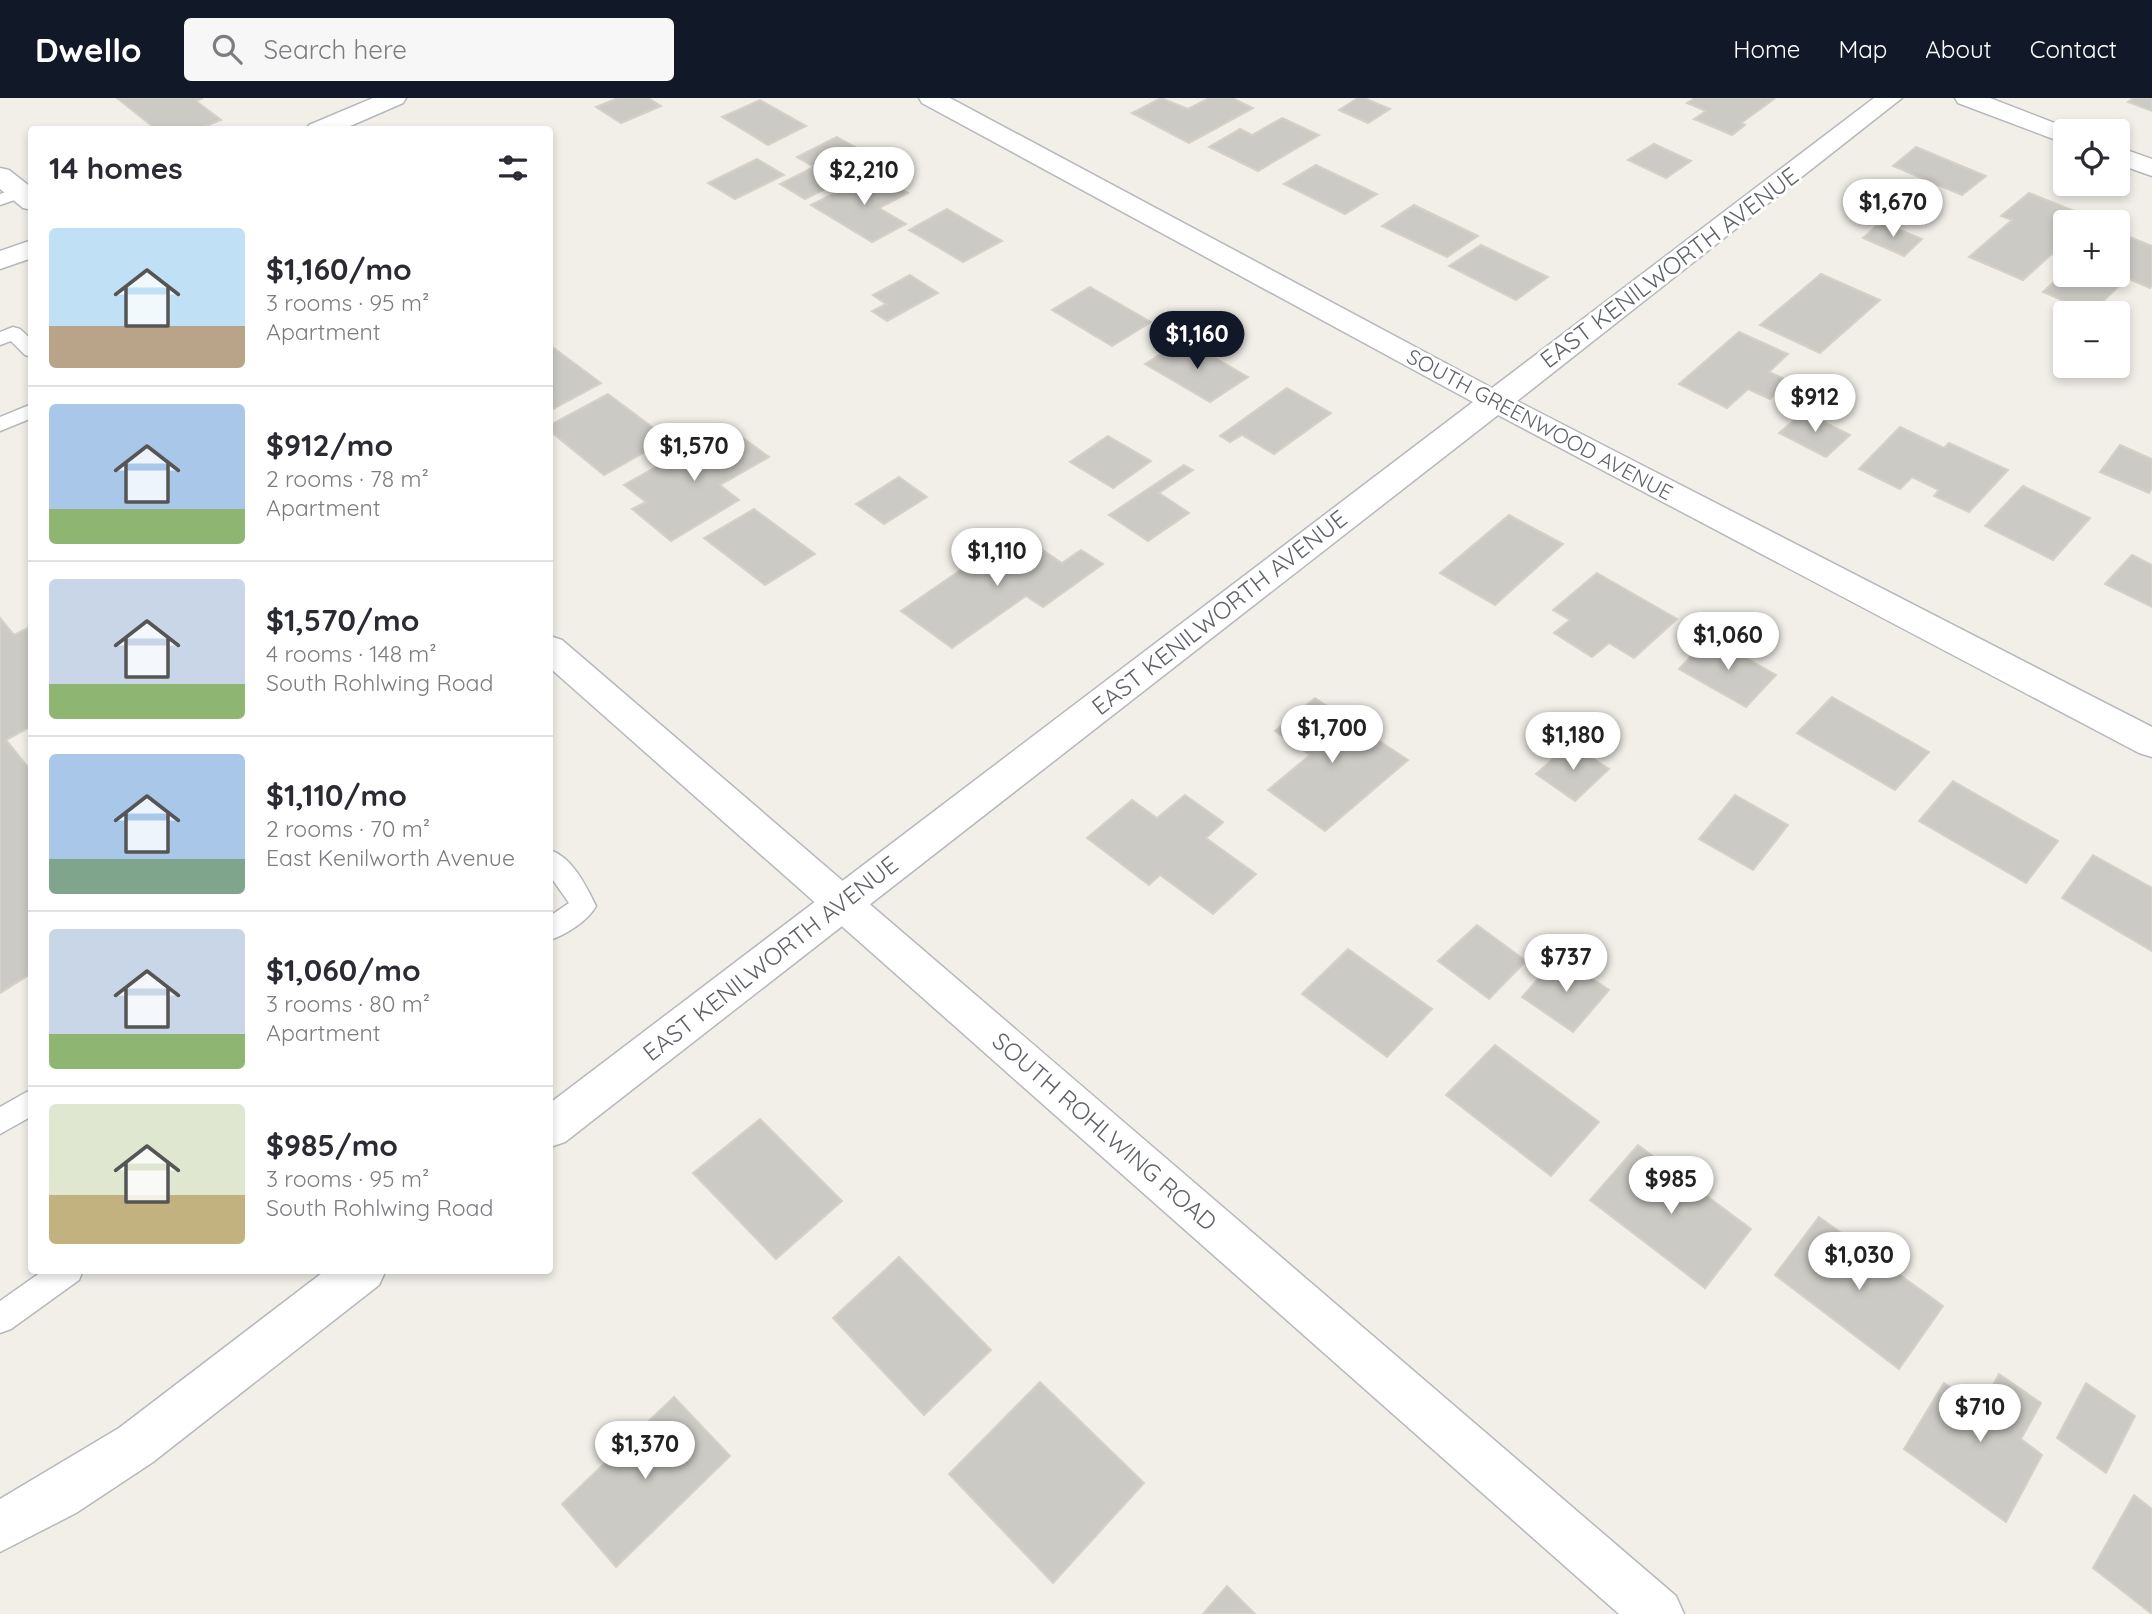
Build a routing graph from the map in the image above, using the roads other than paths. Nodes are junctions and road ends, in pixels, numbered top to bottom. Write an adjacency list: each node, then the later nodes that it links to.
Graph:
1 (394, 98): 5 (street)
2 (931, 98): 13 (street, SOUTH GREENWOOD AVENUE)
3 (1890, 98): 13 (street, EAST KENILWORTH AVENUE)
4 (1967, 98): 6 (street)
5 (328, 126)
6 (2053, 130)
7 (2130, 160): 8 (street)
8 (2152, 168)
9 (28, 250): 10 (street)
10 (0, 261)
11 (0, 339): 12 (lane)
12 (28, 347)
13 (1494, 401): 17 (street, SOUTH GREENWOOD AVENUE); 19 (street, EAST KENILWORTH AVENUE)
14 (28, 412): 15 (lane)
15 (0, 425)
16 (553, 652): 19 (street, SOUTH ROHLWING ROAD)
17 (2152, 743)
18 (553, 863): 20 (lane)
19 (843, 902): 23 (street, EAST KENILWORTH AVENUE); 28 (street, SOUTH ROHLWING ROAD)
20 (553, 927)
21 (28, 1104): 22 (lane)
22 (0, 1122)
23 (553, 1126)
24 (63, 1274): 26 (lane)
25 (358, 1274): 27 (street)
26 (0, 1319)
27 (0, 1527)
28 (1658, 1614)

